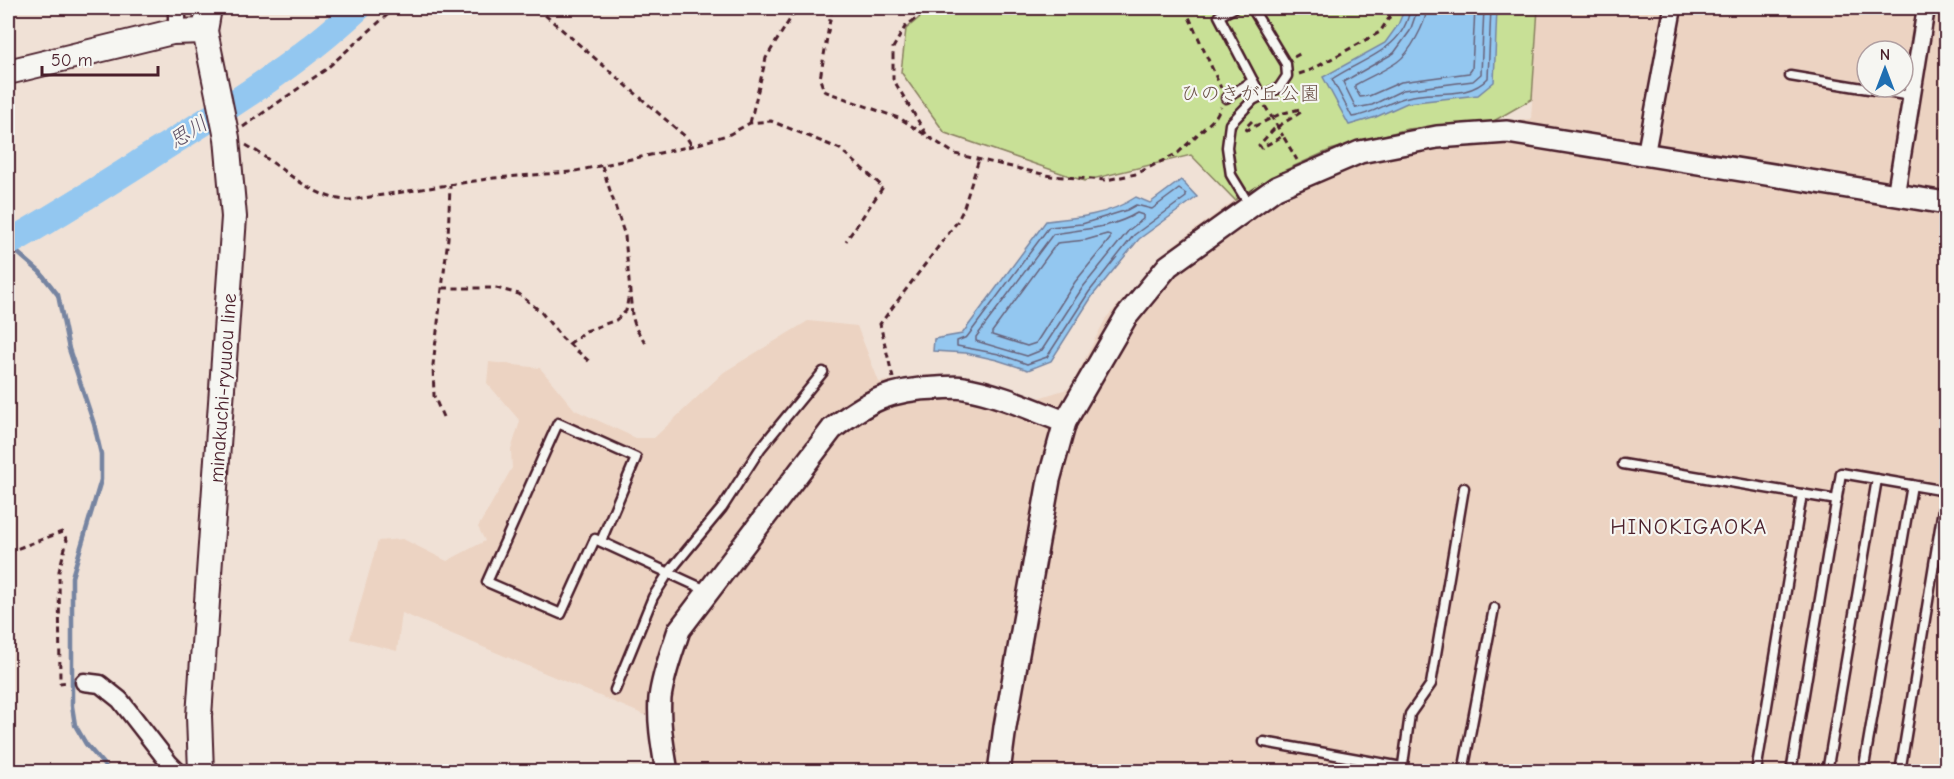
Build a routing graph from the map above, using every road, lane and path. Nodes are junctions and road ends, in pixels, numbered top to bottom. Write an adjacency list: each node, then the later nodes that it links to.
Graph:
1 (177, 8): 14 (street)
2 (395, 8): 31 (path)
3 (537, 8): 34 (path)
4 (797, 8): 29 (path)
5 (832, 8): 32 (path)
6 (929, 8): 32 (path)
7 (1185, 8): 24 (path)
8 (1234, 8): 21 (lane)
9 (1252, 8): 23 (lane)
10 (1393, 8): 19 (path)
11 (1672, 8): 35 (street)
12 (1926, 8): 18 (street)
13 (207, 19): 14 (main road); 31 (main road, minakuchi-ryuuou line)
14 (177, 32): 17 (main road)
15 (1303, 52): 16 (path)
16 (1294, 57)
17 (8, 72)
18 (1915, 73)
19 (1297, 75)
20 (1790, 76): 22 (lane)
21 (1253, 81): 23 (lane); 24 (lane)
22 (1855, 87)
23 (1262, 96): 42 (lane)
24 (1226, 98): 36 (path)
25 (1911, 99): 40 (street)
26 (1266, 108): 28 (path)
27 (1258, 114): 28 (path)
28 (1272, 118): 30 (path); 30 (path)
29 (750, 123): 34 (path); 43 (path)
30 (1278, 127): 33 (path); 33 (path)
31 (226, 134): 39 (path); 70 (main road, minakuchi-ryuuou line)
32 (927, 135): 36 (path)
33 (1283, 136): 38 (path)
34 (692, 146): 37 (path)
35 (1646, 153): 40 (street); 42 (street)
36 (979, 159): 50 (path)
37 (602, 166): 39 (path); 45 (path)
38 (1300, 167)
39 (450, 186): 44 (path)
40 (1896, 193): 41 (street)
41 (1947, 203)
42 (1250, 206): 52 (street)
43 (846, 241)
44 (443, 288): 46 (path); 51 (path)
45 (630, 289): 46 (path); 47 (path)
46 (569, 344): 48 (path)
47 (647, 345)
48 (590, 362)
49 (823, 372): 61 (lane)
50 (896, 392): 52 (street); 62 (street)
51 (443, 417)
52 (1065, 422): 72 (street)
53 (1623, 464): 57 (lane)
54 (1877, 479): 55 (lane); 58 (lane); 76 (lane)
55 (1912, 485): 77 (lane); 78 (lane)
56 (1464, 488): 68 (lane)
57 (1802, 494): 58 (lane); 74 (lane)
58 (1837, 500): 75 (lane)
59 (601, 541): 59 (lane); 61 (lane)
60 (8, 552): 65 (path)
61 (669, 572): 62 (lane); 66 (lane)
62 (708, 591): 71 (street)
63 (1494, 608): 73 (lane)
64 (84, 682): 69 (street)
65 (64, 683)
66 (615, 690)
67 (1264, 742): 68 (lane)
68 (1402, 769)
69 (178, 771)
70 (201, 771)
71 (667, 771)
72 (999, 771)
73 (1463, 771)
74 (1756, 771)
75 (1791, 771)
76 (1827, 771)
77 (1863, 771)
78 (1900, 771)

